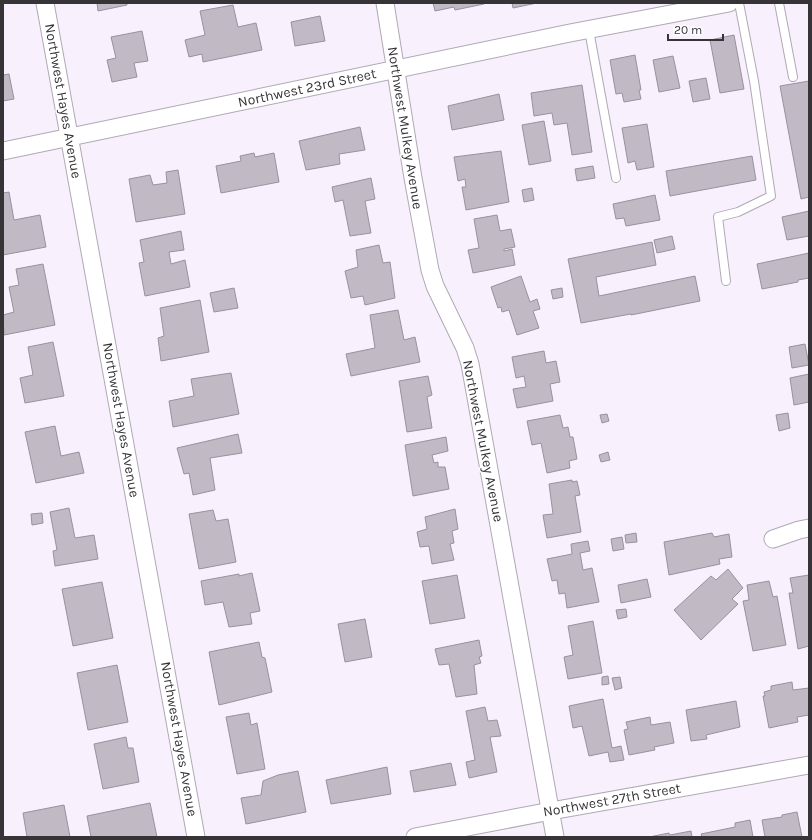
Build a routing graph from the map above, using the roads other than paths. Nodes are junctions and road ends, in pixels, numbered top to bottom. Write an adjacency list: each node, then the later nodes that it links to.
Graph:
1 (45, 3): 9 (street, Northwest Hayes Avenue)
2 (385, 3): 7 (street, Northwest Mulkey Avenue)
3 (729, 3): 6 (street, Northwest 23rd Street)
4 (739, 3): 12 (lane)
5 (779, 3): 8 (lane)
6 (589, 30): 7 (street, Northwest 23rd Street); 11 (lane)
7 (396, 69): 9 (street, Northwest 23rd Street); 16 (street, Northwest Mulkey Avenue)
8 (793, 77)
9 (70, 137): 10 (street, Northwest 23rd Street); 17 (street, Northwest Hayes Avenue)
10 (3, 151)
11 (616, 178)
12 (726, 281)
13 (809, 528): 14 (street)
14 (773, 540)
15 (809, 765): 16 (street, Northwest 27th Street)
16 (551, 811): 18 (street, Northwest 27th Street); 19 (street, Northwest Mulkey Avenue)
17 (196, 837)
18 (415, 837)
19 (555, 837)

